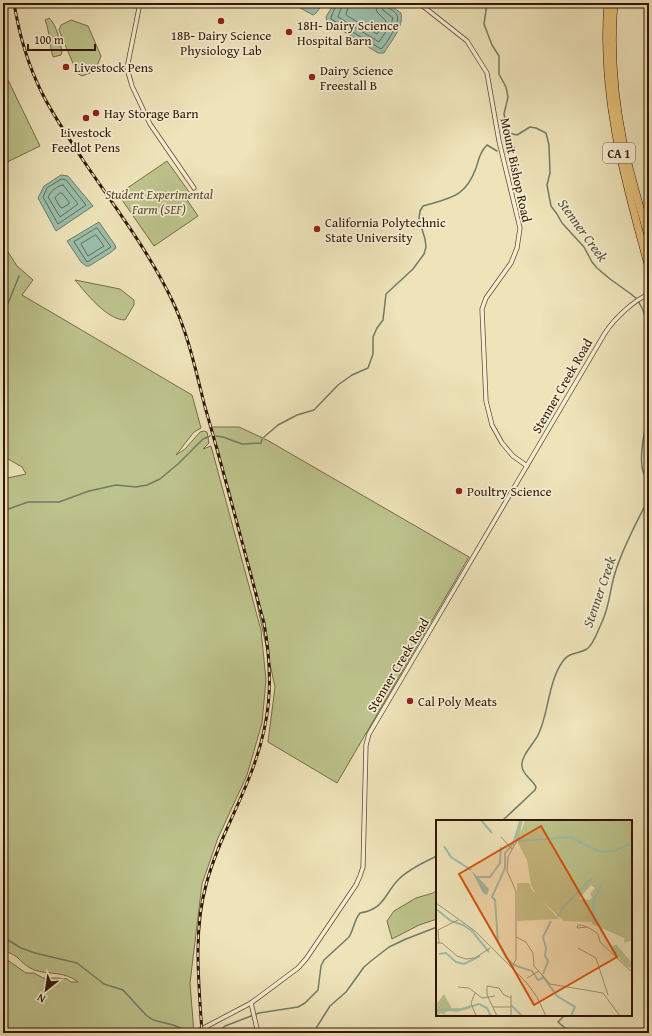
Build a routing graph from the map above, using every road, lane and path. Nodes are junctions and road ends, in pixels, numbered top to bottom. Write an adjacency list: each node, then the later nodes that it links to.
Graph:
1 (140, 3): 5 (street)
2 (419, 3): 9 (street, Mount Bishop Road)
3 (608, 3): 7 (highway, CA 1)
4 (614, 3): 6 (highway, CA 1)
5 (194, 188)
6 (649, 239)
7 (649, 268)
8 (649, 294): 9 (street, Stenner Creek Road)
9 (527, 466): 10 (street, Stenner Creek Road)
10 (251, 1003): 11 (street, Stenner Creek Road); 12 (street)
11 (194, 1033)
12 (258, 1033)

